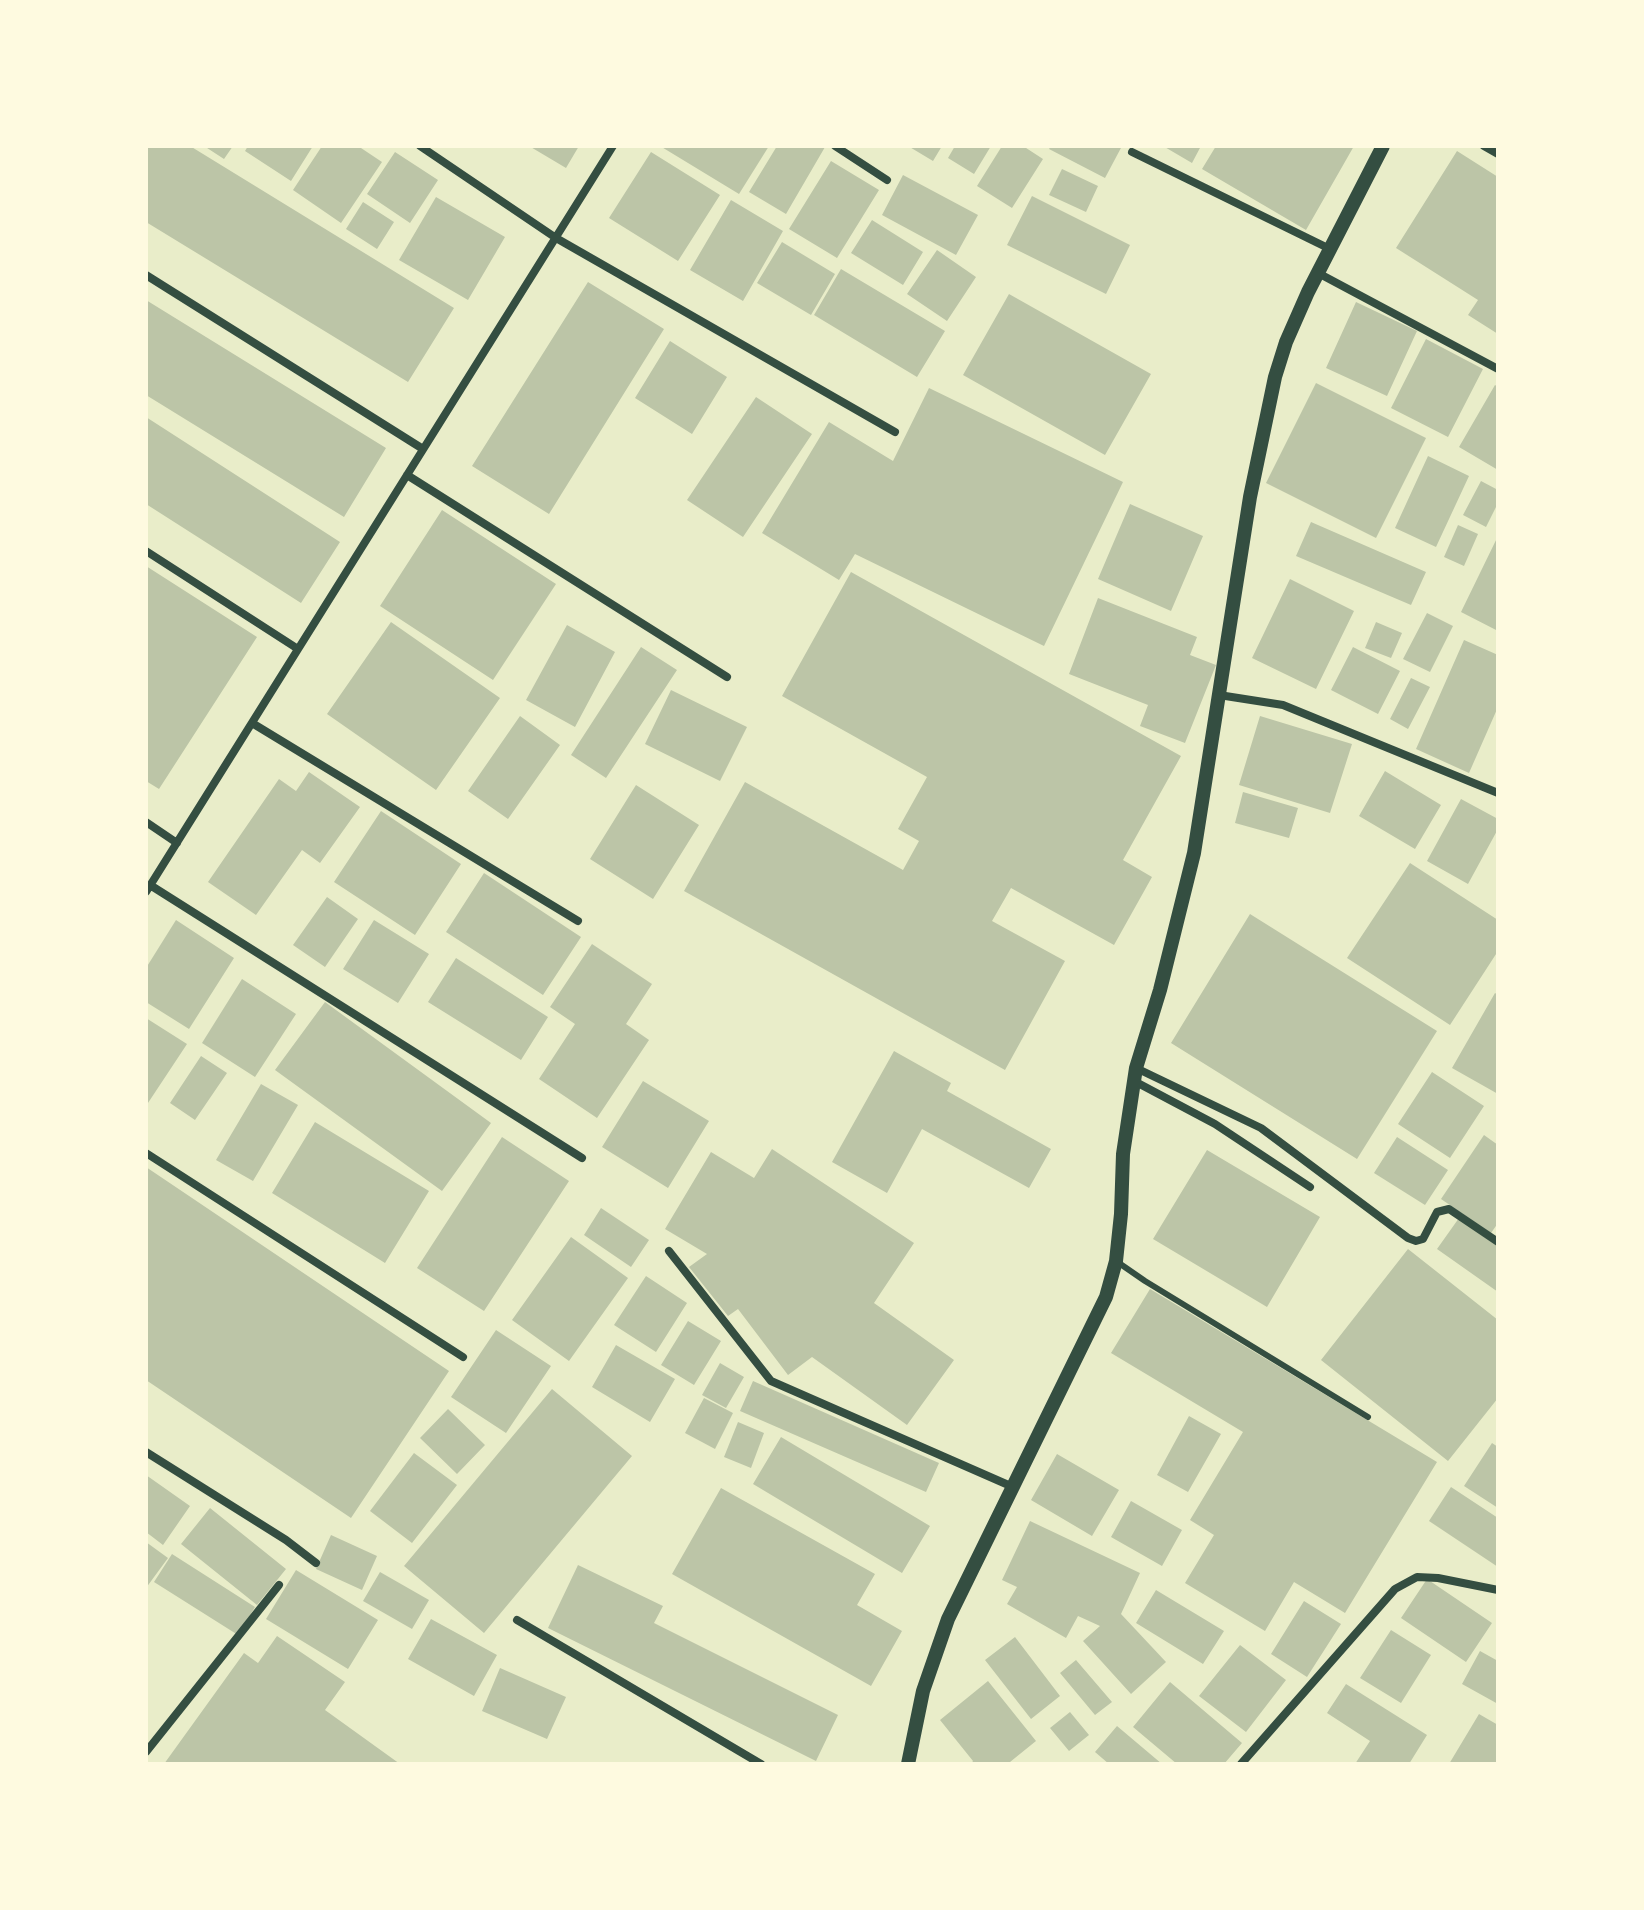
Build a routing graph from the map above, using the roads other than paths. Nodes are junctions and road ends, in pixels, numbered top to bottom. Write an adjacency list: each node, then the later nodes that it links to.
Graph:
1 (420, 146): 9 (street)
2 (613, 146): 9 (street)
3 (835, 146): 8 (street)
4 (1383, 146): 10 (street)
5 (1484, 146): 7 (street)
6 (1132, 152): 10 (street)
7 (1498, 154)
8 (887, 180)
9 (556, 238): 14 (street); 15 (street)
10 (1330, 249): 11 (street)
11 (1318, 273): 13 (street); 20 (street)
12 (146, 275): 15 (street)
13 (1498, 369)
14 (895, 432)
15 (423, 449): 16 (street)
16 (407, 475): 18 (street); 19 (street)
17 (146, 551): 18 (street)
18 (298, 649): 21 (street)
19 (727, 677)
20 (1219, 695): 22 (street); 27 (street)
21 (252, 723): 24 (street); 26 (street)
22 (1498, 793)
23 (146, 822): 24 (street)
24 (177, 843): 25 (street)
25 (148, 888): 29 (street)
26 (578, 921)
27 (1135, 1074): 30 (street); 31 (street); 33 (street)
28 (146, 1153): 34 (street)
29 (582, 1158)
30 (1310, 1187)
31 (1498, 1242)
32 (669, 1251): 37 (street)
33 (1116, 1261): 35 (lane); 37 (street)
34 (463, 1357)
35 (1368, 1417)
36 (146, 1452): 38 (street)
37 (1013, 1487): 44 (street)
38 (316, 1563)
39 (279, 1585): 42 (street)
40 (1498, 1590): 45 (street)
41 (517, 1620): 43 (street)
42 (146, 1752)
43 (761, 1764)
44 (908, 1764)
45 (1241, 1764)

